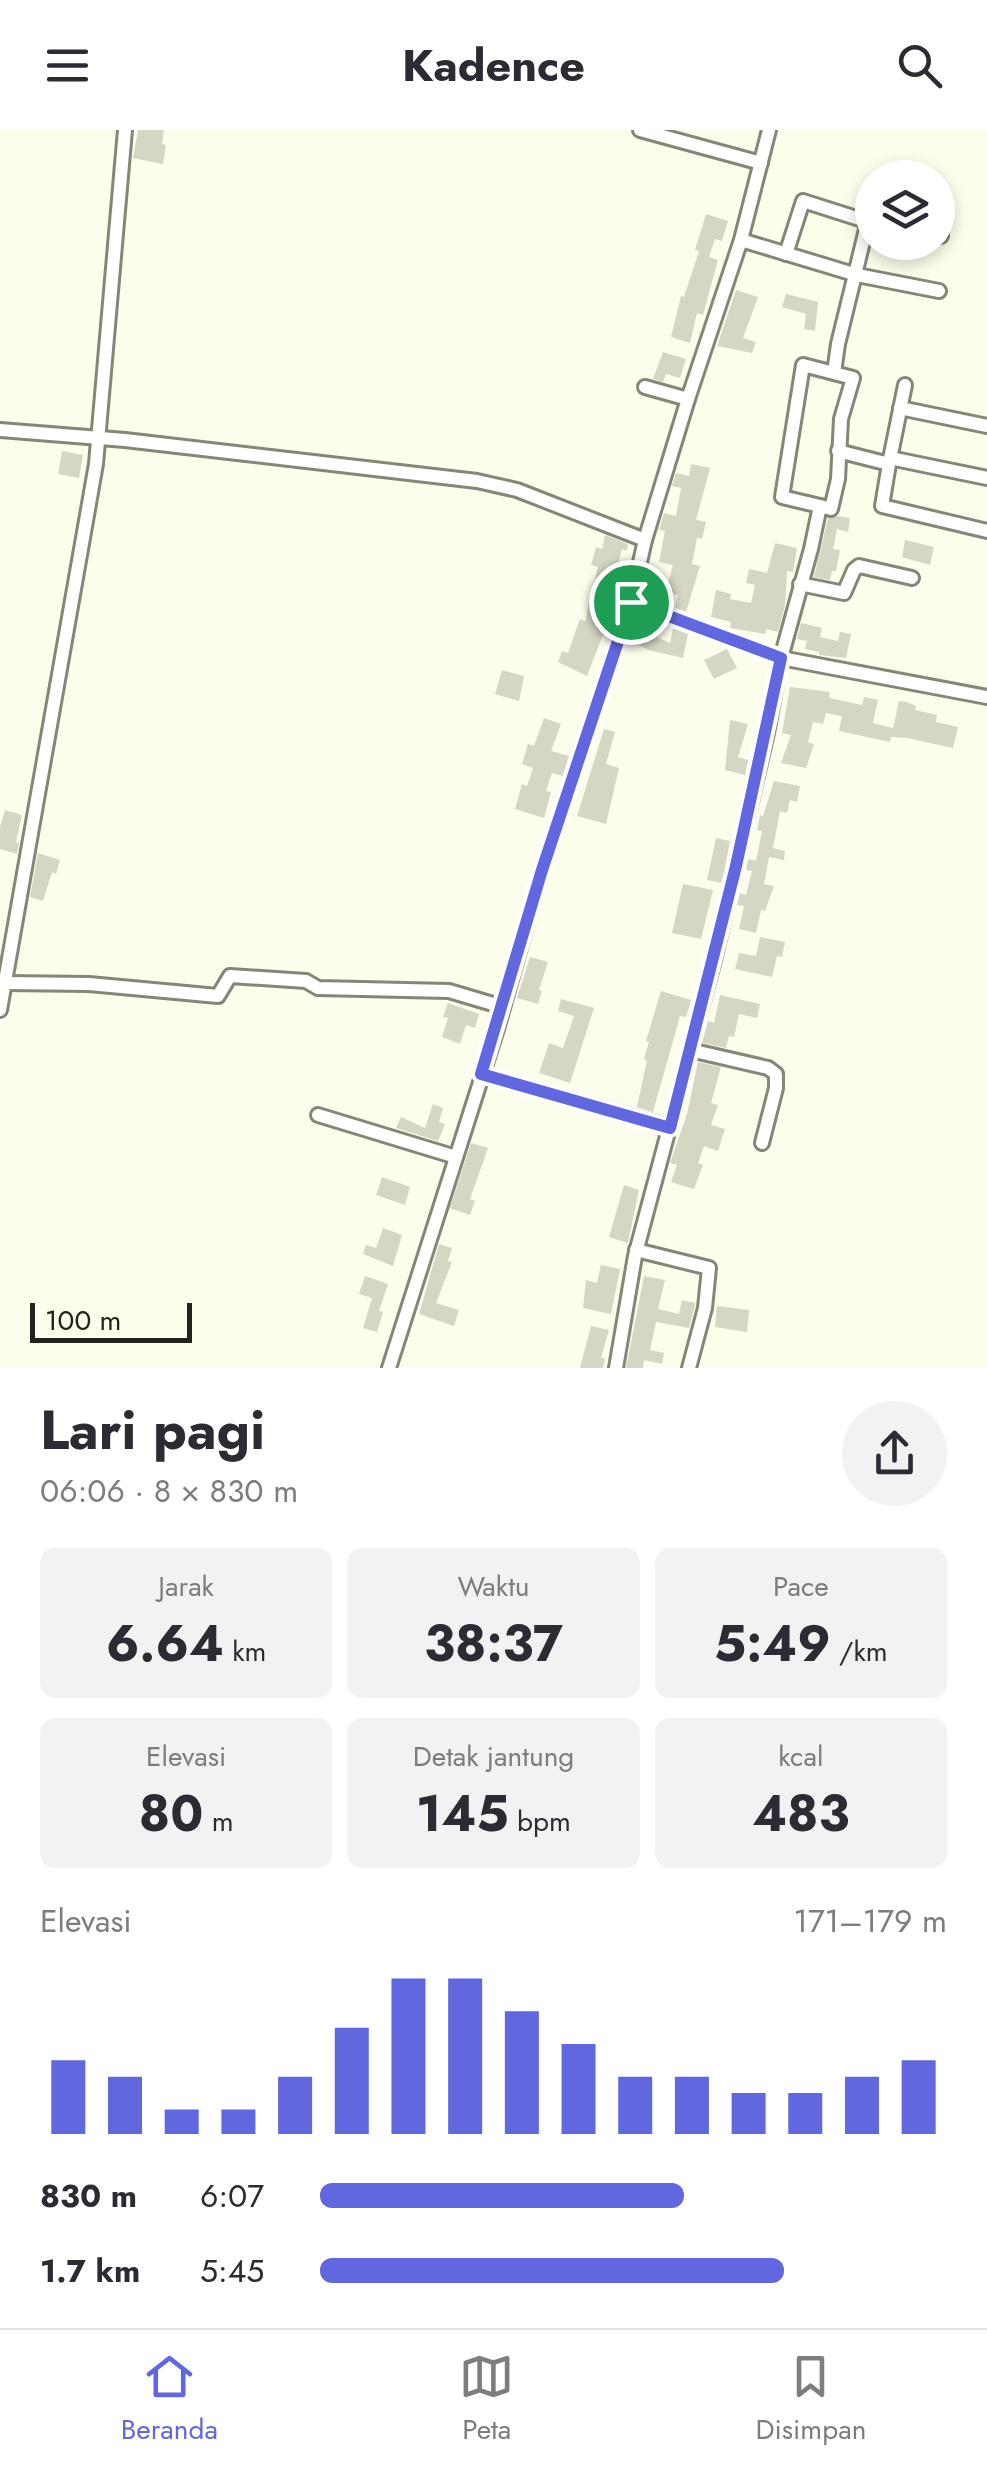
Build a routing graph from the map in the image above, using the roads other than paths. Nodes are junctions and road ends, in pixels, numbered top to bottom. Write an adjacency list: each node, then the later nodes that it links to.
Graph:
1 (125, 130): 18 (street)
2 (640, 130): 4 (street)
3 (769, 130): 4 (street)
4 (761, 163): 6 (street)
5 (855, 218): 7 (street)
6 (741, 240): 7 (street); 14 (street)
7 (786, 254): 9 (street)
8 (861, 260): 9 (street)
9 (857, 275): 10 (street); 11 (street)
10 (939, 291)
11 (834, 373): 19 (street); 22 (street)
12 (906, 385): 15 (street)
13 (646, 388): 14 (street)
14 (688, 399): 24 (street)
15 (900, 408): 16 (street); 20 (street)
16 (987, 426)
17 (0, 430): 18 (street)
18 (99, 438): 24 (street); 30 (street)
19 (838, 452): 20 (street); 22 (street)
20 (889, 461): 21 (street); 23 (street)
21 (987, 478)
22 (820, 506): 26 (street)
23 (987, 530)
24 (645, 540): 27 (street)
25 (912, 578): 26 (street)
26 (800, 584): 28 (street)
27 (631, 602): 28 (street); 31 (street)
28 (781, 658): 29 (street); 33 (street)
29 (987, 697)
30 (5, 983): 31 (street); 32 (street)
31 (503, 1007): 34 (street)
32 (0, 1010)
33 (690, 1050): 36 (street); 37 (street)
34 (481, 1074): 36 (street); 38 (street)
35 (318, 1115): 38 (street)
36 (670, 1128): 39 (street)
37 (762, 1144)
38 (456, 1157): 40 (street)
39 (636, 1250): 41 (street); 42 (street)
40 (390, 1368)
41 (616, 1368)
42 (689, 1368)

